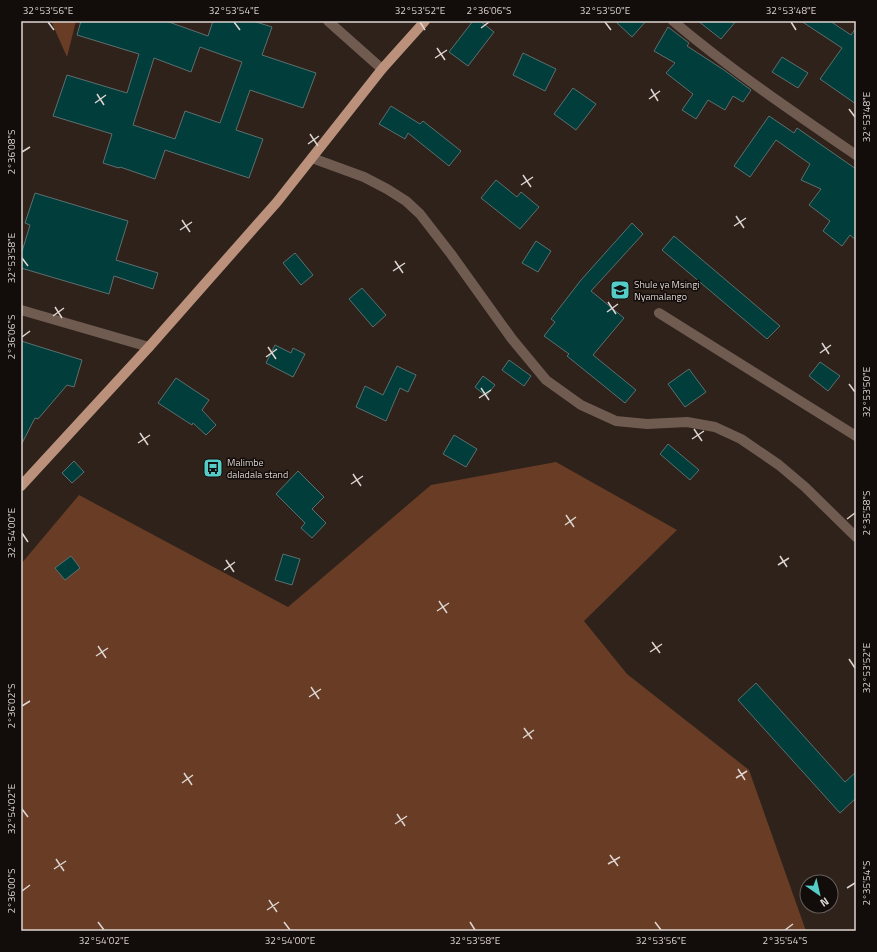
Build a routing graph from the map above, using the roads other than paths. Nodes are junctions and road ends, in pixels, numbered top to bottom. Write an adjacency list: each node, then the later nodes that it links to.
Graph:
1 (328, 21): 4 (street)
2 (425, 21): 4 (main road)
3 (673, 21): 5 (street)
4 (382, 69): 6 (main road)
5 (856, 155)
6 (312, 158): 9 (main road); 12 (street)
7 (21, 310): 9 (street)
8 (659, 313): 10 (street)
9 (149, 348): 11 (main road)
10 (856, 436)
11 (21, 486)
12 (856, 537)

